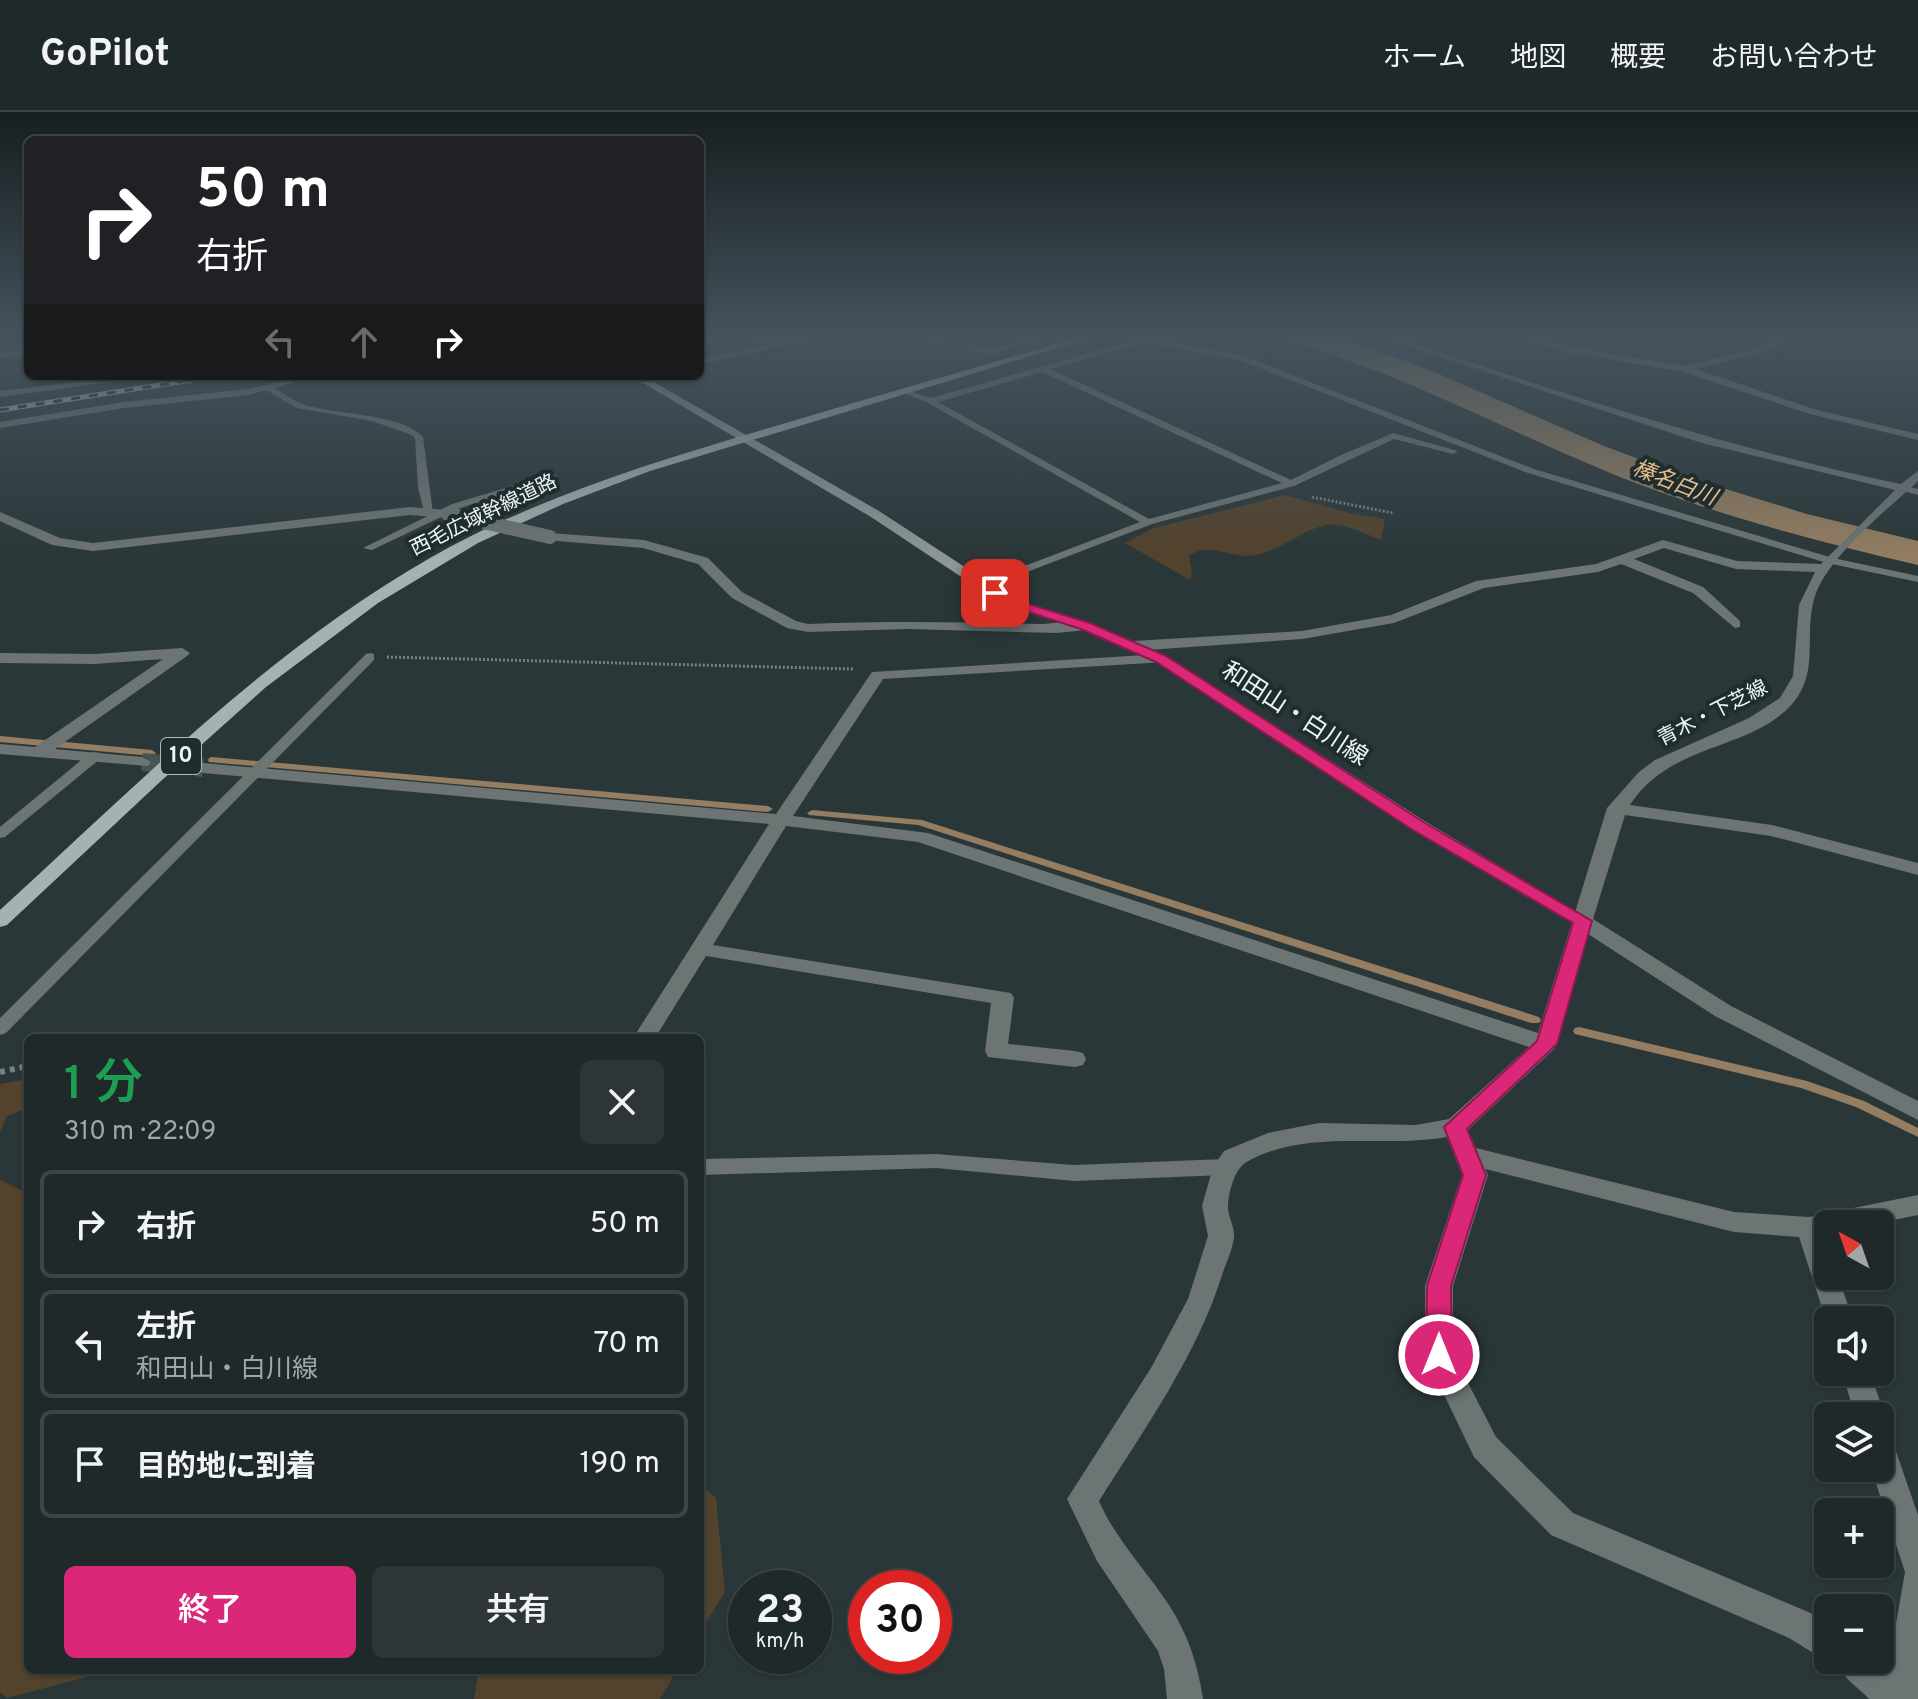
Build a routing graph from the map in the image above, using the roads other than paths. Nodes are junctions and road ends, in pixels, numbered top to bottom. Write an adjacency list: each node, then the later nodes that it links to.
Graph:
1 (86, 411): 10 (street)
2 (329, 411): 19 (lane)
3 (698, 411): 12 (street, 和田山・白川線)
4 (835, 411): 12 (main road, 西毛広域幹線道路 / 10)
5 (949, 411): 21 (lane)
6 (1134, 411): 16 (lane)
7 (1376, 411): 13 (lane)
8 (1608, 411): 17 (street)
9 (1811, 411): 11 (street)
10 (0, 425)
11 (1918, 437)
12 (744, 438): 26 (street, 和田山・白川線); 43 (main road, 西毛広域幹線道路 / 10)
13 (1498, 459): 16 (lane); 24 (lane)
14 (1918, 475): 17 (street, 青木・下芝線)
15 (553, 477): 19 (lane)
16 (1291, 484): 21 (lane)
17 (1900, 491): 18 (lane); 24 (street, 青木・下芝線)
18 (1918, 492)
19 (439, 512): 20 (street); 22 (lane); 28 (street, bridge)
20 (0, 516)
21 (1148, 522): 26 (lane)
22 (368, 548)
23 (1623, 560): 24 (street); 27 (street); 29 (street)
24 (1831, 561): 25 (lane); 39 (street, 青木・下芝線)
25 (1918, 579)
26 (977, 583): 28 (street, 和田山・白川線)
27 (1735, 624)
28 (1086, 626): 29 (street, 和田山・白川線)
29 (1133, 646): 32 (street, 和田山・白川線)
30 (370, 657): 38 (lane)
31 (0, 658): 34 (street)
32 (1161, 659): 40 (street); 44 (street, 和田山・白川線)
33 (0, 749): 34 (street)
34 (38, 752): 35 (street)
35 (95, 756): 36 (street); 41 (lane)
36 (142, 762)
37 (203, 768): 38 (street)
38 (254, 772): 40 (street); 46 (lane)
39 (1616, 808): 42 (street); 44 (street, 青木・下芝線)
40 (781, 820): 45 (street); 48 (street)
41 (0, 834)
42 (1918, 869)
43 (0, 921)
44 (1582, 921): 48 (street, 青木・下芝線); 50 (street, 和田山・白川線)
45 (700, 949): 47 (street); 49 (street)
46 (0, 1029)
47 (647, 1034)
48 (1546, 1044): 51 (street)
49 (1075, 1059)
50 (1918, 1111)
51 (1455, 1127): 52 (street); 54 (street)
52 (1466, 1155): 56 (street); 61 (street)
53 (704, 1167): 54 (lane)
54 (1225, 1167): 63 (street)
55 (1918, 1205): 56 (street)
56 (1809, 1227): 57 (street)
57 (1834, 1306)
58 (1891, 1482): 59 (street)
59 (1918, 1564)
60 (1918, 1581): 65 (street)
61 (1814, 1635)
62 (1870, 1674): 64 (street)
63 (1185, 1699)
64 (1892, 1699)
65 (1901, 1699)

